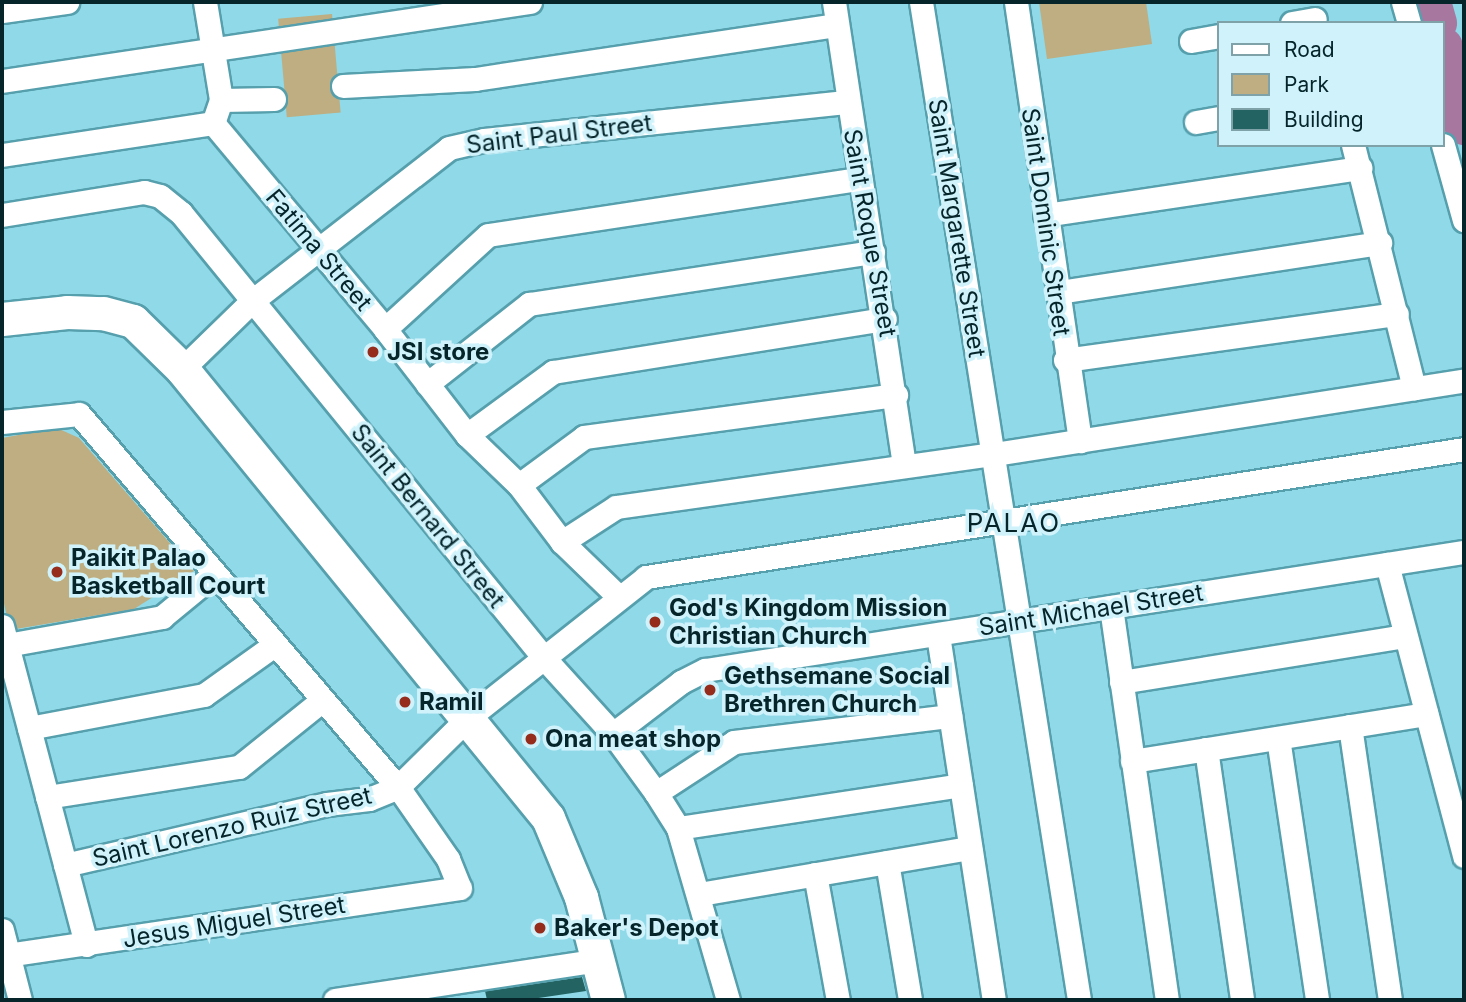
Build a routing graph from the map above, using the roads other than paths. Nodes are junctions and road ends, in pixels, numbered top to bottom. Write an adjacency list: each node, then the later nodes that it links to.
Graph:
1 (67, 2): 7 (street)
2 (205, 2): 14 (street)
3 (530, 2): 14 (street)
4 (921, 2): 50 (street, Saint Margarette Street)
5 (1016, 2): 29 (street, Saint Dominic Street)
6 (1403, 2): 11 (street)
7 (2, 11)
8 (836, 13): 16 (street); 19 (street, Saint Roque Street)
9 (1314, 14): 10 (street)
10 (1297, 21)
11 (1408, 21)
12 (1218, 36): 13 (street)
13 (1191, 41)
14 (215, 51): 15 (street); 18 (street)
15 (2, 81)
16 (343, 86)
17 (274, 99): 18 (street)
18 (221, 100): 22 (street)
19 (848, 102): 27 (street, Saint Roque Street); 32 (street, Saint Paul Street)
20 (1218, 118): 21 (street)
21 (1196, 122)
22 (213, 123): 25 (street); 32 (street, Fatima Street)
23 (1354, 147): 26 (street)
24 (1444, 147): 30 (street)
25 (2, 155)
26 (1361, 168): 29 (street); 31 (street)
27 (859, 180): 33 (street, Saint Roque Street); 39 (street)
28 (2, 215): 35 (street, Saint Bernard Street)
29 (1045, 215): 34 (street, Saint Dominic Street)
30 (1464, 219)
31 (1380, 243): 34 (street); 36 (street)
32 (318, 249): 35 (street, Saint Paul Street); 39 (street, Fatima Street)
33 (873, 252): 38 (street, Saint Roque Street); 43 (street)
34 (1059, 292): 40 (street, Saint Dominic Street)
35 (252, 300): 41 (street, Saint Paul Street); 65 (street, Saint Bernard Street)
36 (1397, 313): 40 (street); 44 (street)
37 (2, 319): 41 (street)
38 (885, 319): 45 (street, Saint Roque Street); 47 (street)
39 (386, 329): 43 (street, Fatima Street)
40 (1065, 360): 48 (street, Saint Dominic Street)
41 (182, 369): 70 (street)
42 (1464, 380): 44 (street)
43 (426, 384): 47 (street, Fatima Street)
44 (1414, 388): 48 (street)
45 (896, 395): 51 (street, Saint Roque Street); 52 (street)
46 (2, 422): 57 (street)
47 (467, 435): 52 (street, Fatima Street)
48 (1080, 441): 50 (street)
49 (1464, 449): 53 (street)
50 (994, 454): 51 (street); 53 (street, Saint Margarette Street)
51 (904, 465): 54 (street)
52 (519, 485): 54 (street, Fatima Street)
53 (1003, 520): 58 (street); 60 (street, Saint Margarette Street)
54 (562, 542): 58 (street, Fatima Street)
55 (1464, 553): 56 (street, Saint Michael Street)
56 (1387, 564): 59 (street, Saint Michael Street); 63 (street)
57 (214, 574): 61 (street); 64 (street)
58 (618, 596): 65 (street)
59 (1111, 607): 60 (street, Saint Michael Street); 66 (street)
60 (1020, 622): 62 (street, Saint Michael Street); 99 (street, Saint Margarette Street)
61 (4, 635): 72 (street)
62 (938, 635): 69 (street); 73 (street, Saint Michael Street)
63 (1405, 636): 66 (street); 68 (street)
64 (274, 645): 67 (street); 72 (street)
65 (544, 658): 70 (street); 73 (street, Saint Bernard Street)
66 (1121, 682): 76 (street)
67 (321, 701): 78 (street); 80 (street)
68 (1426, 714): 71 (street); 83 (street)
69 (950, 716): 77 (street); 79 (street)
70 (469, 718): 78 (street); 91 (street)
71 (1350, 726): 74 (street); 103 (street)
72 (29, 728): 80 (street)
73 (613, 734): 79 (street, Saint Bernard Street)
74 (1278, 738): 75 (street); 102 (street)
75 (1206, 749): 76 (street); 101 (street)
76 (1132, 761): 100 (street)
77 (961, 785): 81 (street); 82 (street)
78 (398, 787): 85 (street, Saint Lorenzo Ruiz Street); 89 (street, Jesus Miguel Street)
79 (656, 793): 81 (street, Saint Bernard Street)
80 (47, 797): 85 (street)
81 (678, 828): 87 (street, Saint Bernard Street)
82 (970, 848): 84 (street); 98 (street)
83 (1464, 856)
84 (887, 862): 86 (street); 97 (street)
85 (65, 864): 89 (street)
86 (815, 874): 87 (street); 96 (street)
87 (700, 894): 95 (street, Saint Bernard Street)
88 (2, 930): 90 (street)
89 (86, 945): 90 (street, Jesus Miguel Street)
90 (9, 955): 92 (street)
91 (598, 960): 93 (street); 94 (street)
92 (20, 1000)
93 (335, 1000)
94 (608, 1000)
95 (728, 1000)
96 (838, 1000)
97 (910, 1000)
98 (994, 1000)
99 (1079, 1000)
100 (1167, 1000)
101 (1242, 1000)
102 (1317, 1000)
103 (1390, 1000)

